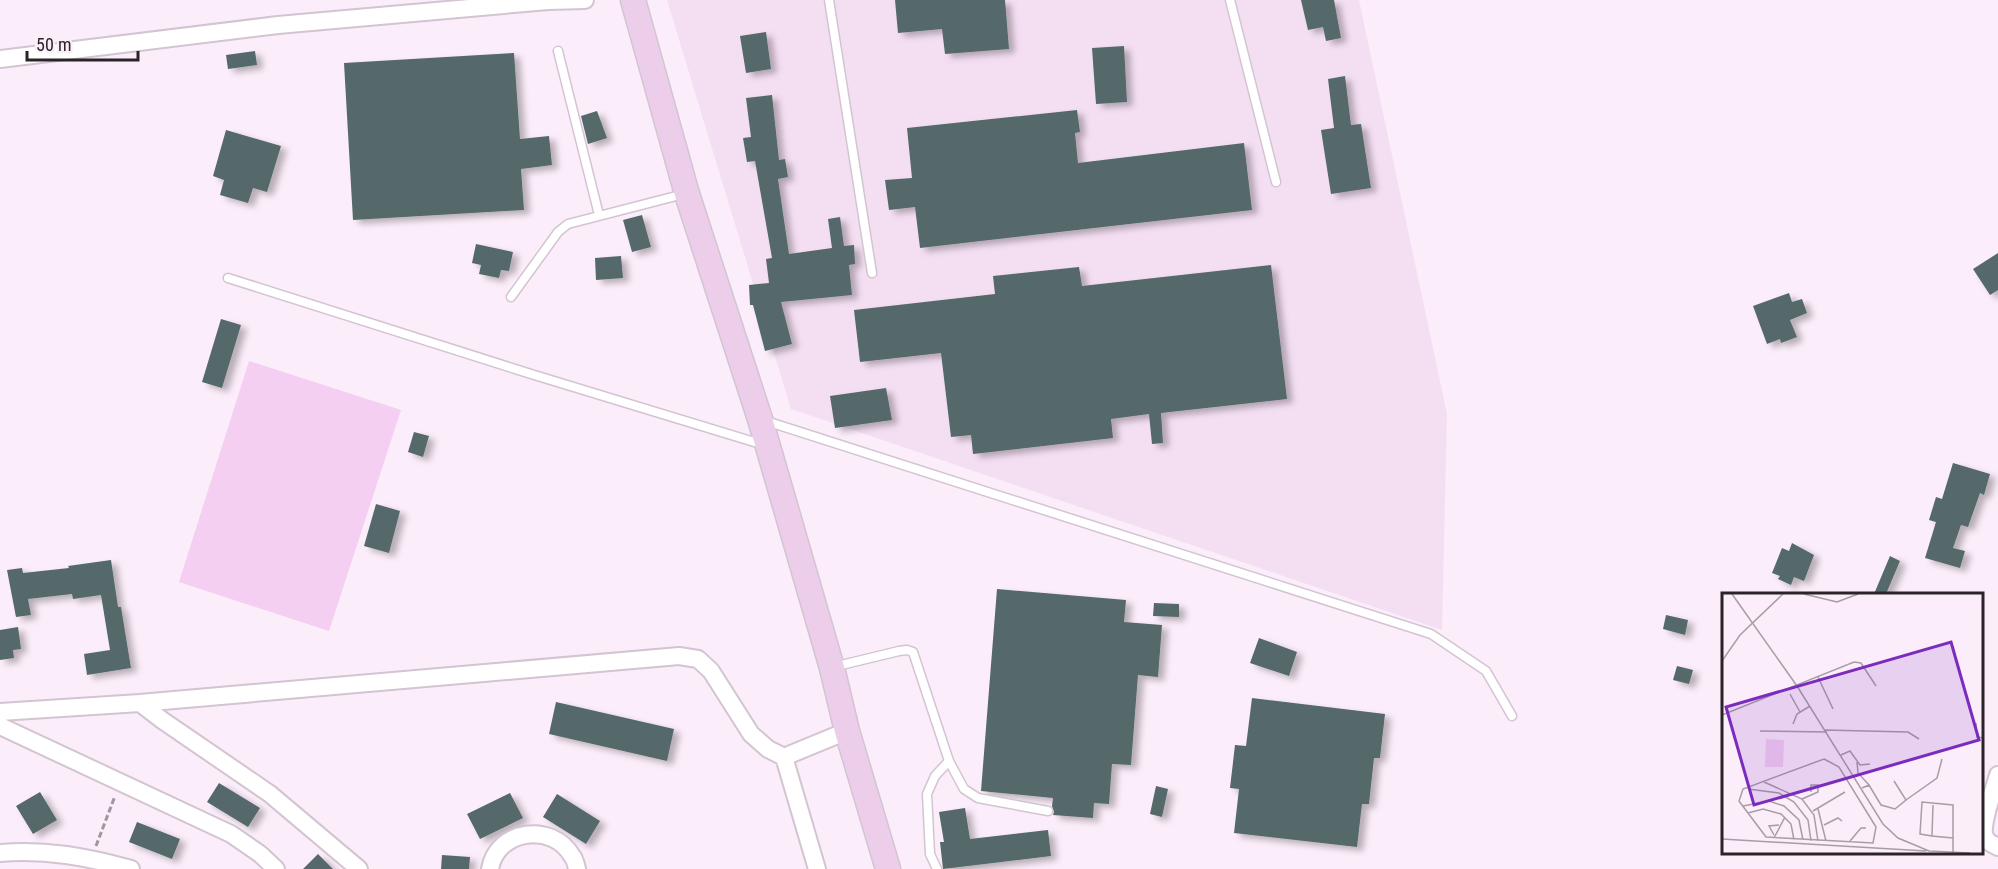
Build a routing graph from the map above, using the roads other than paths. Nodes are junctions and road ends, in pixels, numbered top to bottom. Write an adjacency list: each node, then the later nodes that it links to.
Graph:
1 (585, 0): 6 (street)
2 (633, 0): 8 (main road)
3 (828, 0): 10 (lane)
4 (1230, 0): 7 (lane)
5 (558, 51): 9 (lane)
6 (0, 59)
7 (1276, 182)
8 (687, 194): 9 (lane); 13 (main road)
9 (599, 215): 12 (lane)
10 (872, 273)
11 (228, 278): 14 (lane)
12 (511, 297)
13 (760, 419): 14 (main road); 18 (lane)
14 (767, 446): 15 (main road)
15 (832, 668): 20 (main road); 22 (lane)
16 (140, 703): 17 (street); 21 (street); 29 (street)
17 (0, 712)
18 (1512, 716)
19 (0, 726): 28 (street)
20 (847, 731): 21 (street); 33 (main road)
21 (784, 756): 32 (street)
22 (949, 761): 24 (lane); 34 (lane)
23 (1998, 775): 25 (street)
24 (1048, 811)
25 (1998, 847)
26 (0, 853): 27 (street)
27 (131, 869)
28 (276, 869)
29 (359, 869)
30 (490, 869): 31 (street)
31 (577, 869)
32 (817, 869)
33 (888, 869)
34 (937, 869)

